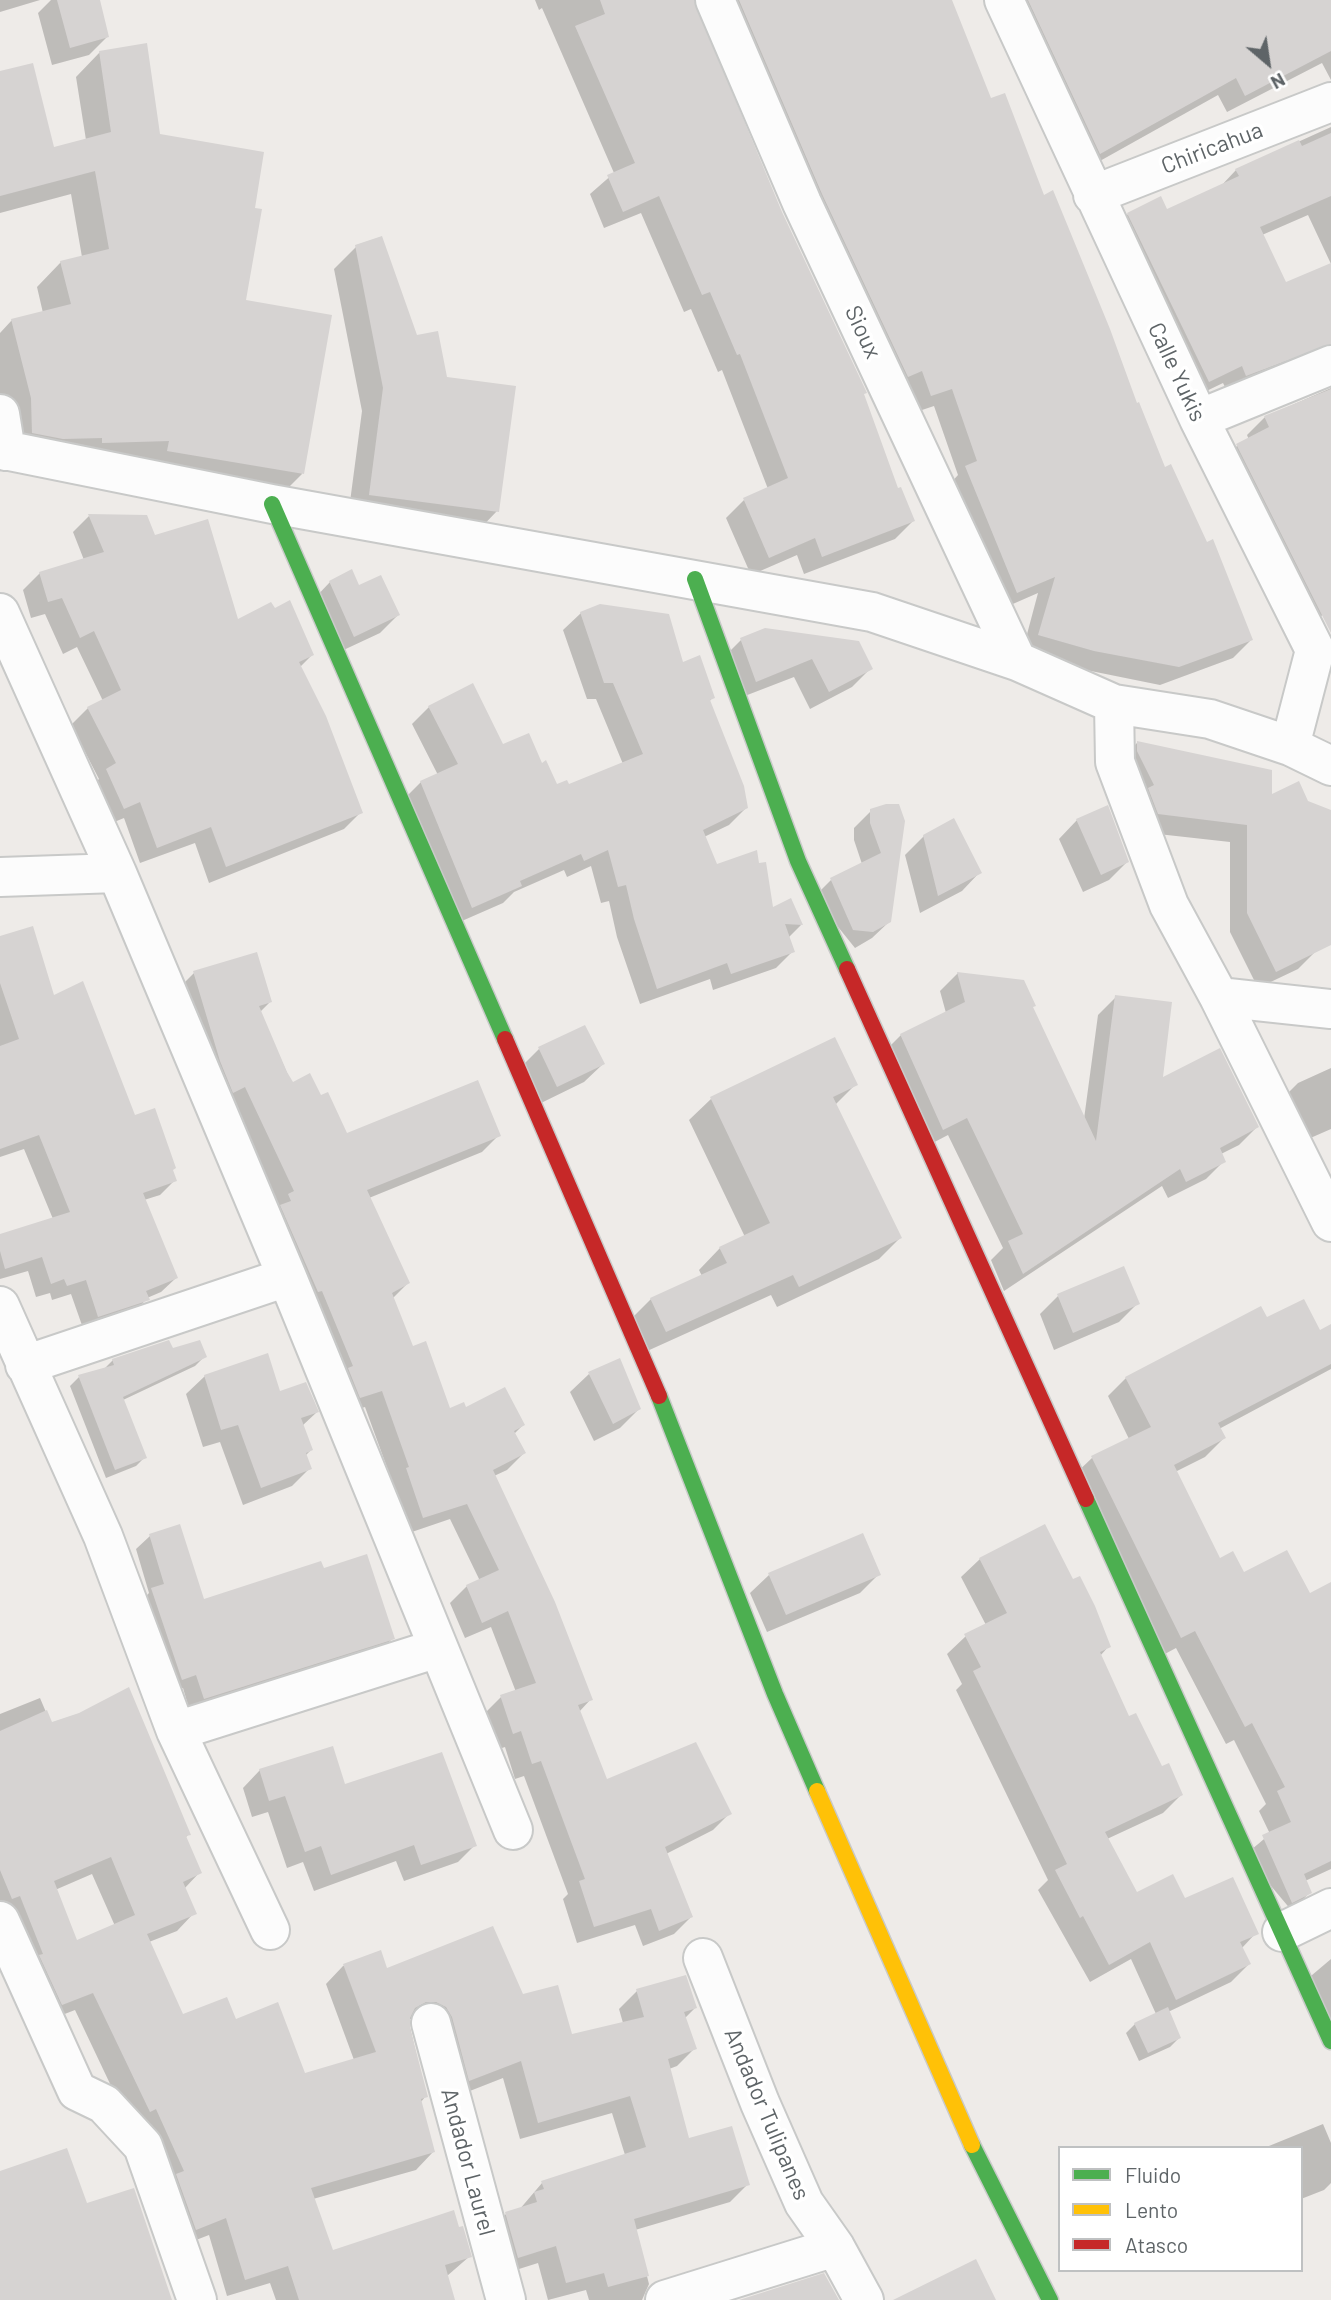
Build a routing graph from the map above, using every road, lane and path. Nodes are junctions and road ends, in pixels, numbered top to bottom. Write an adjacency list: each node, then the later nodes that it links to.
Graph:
1 (715, 0): 13 (street, Sioux)
2 (1004, 0): 4 (street, Calle Yukis)
3 (1331, 102): 4 (street, Chiricahua)
4 (1093, 195): 7 (street, Calle Yukis)
5 (1331, 365): 7 (street)
6 (0, 414): 8 (street)
7 (1199, 419): 12 (street, Calle Yukis)
8 (3, 450): 9 (street)
9 (272, 504): 10 (street); 40 (street)
10 (695, 579): 13 (street); 31 (street)
11 (0, 613): 17 (street)
12 (1323, 647): 15 (street, Calle Yukis)
13 (1017, 660): 14 (street)
14 (1114, 704): 15 (street); 19 (street)
15 (1290, 746): 16 (street)
16 (1331, 766)
17 (117, 873): 18 (street); 22 (street)
18 (0, 877)
19 (1219, 998): 20 (street); 21 (street)
20 (1331, 1009)
21 (1331, 1222)
22 (288, 1277): 24 (street); 25 (street)
23 (0, 1306): 24 (street)
24 (25, 1365): 26 (street)
25 (438, 1648): 26 (street); 27 (street)
26 (176, 1731): 30 (street)
27 (513, 1830)
28 (1331, 1908): 31 (street)
29 (0, 1921): 36 (street)
30 (270, 1930)
31 (1282, 1932): 34 (street)
32 (703, 1958): 35 (street, Andador Tulipanes)
33 (431, 2023): 37 (street, Andador Laurel)
34 (1331, 2041)
35 (835, 2247): 38 (street); 39 (street, Andador Tulipanes)
36 (197, 2300)
37 (506, 2300)
38 (664, 2300)
39 (864, 2300)
40 (1051, 2300)

